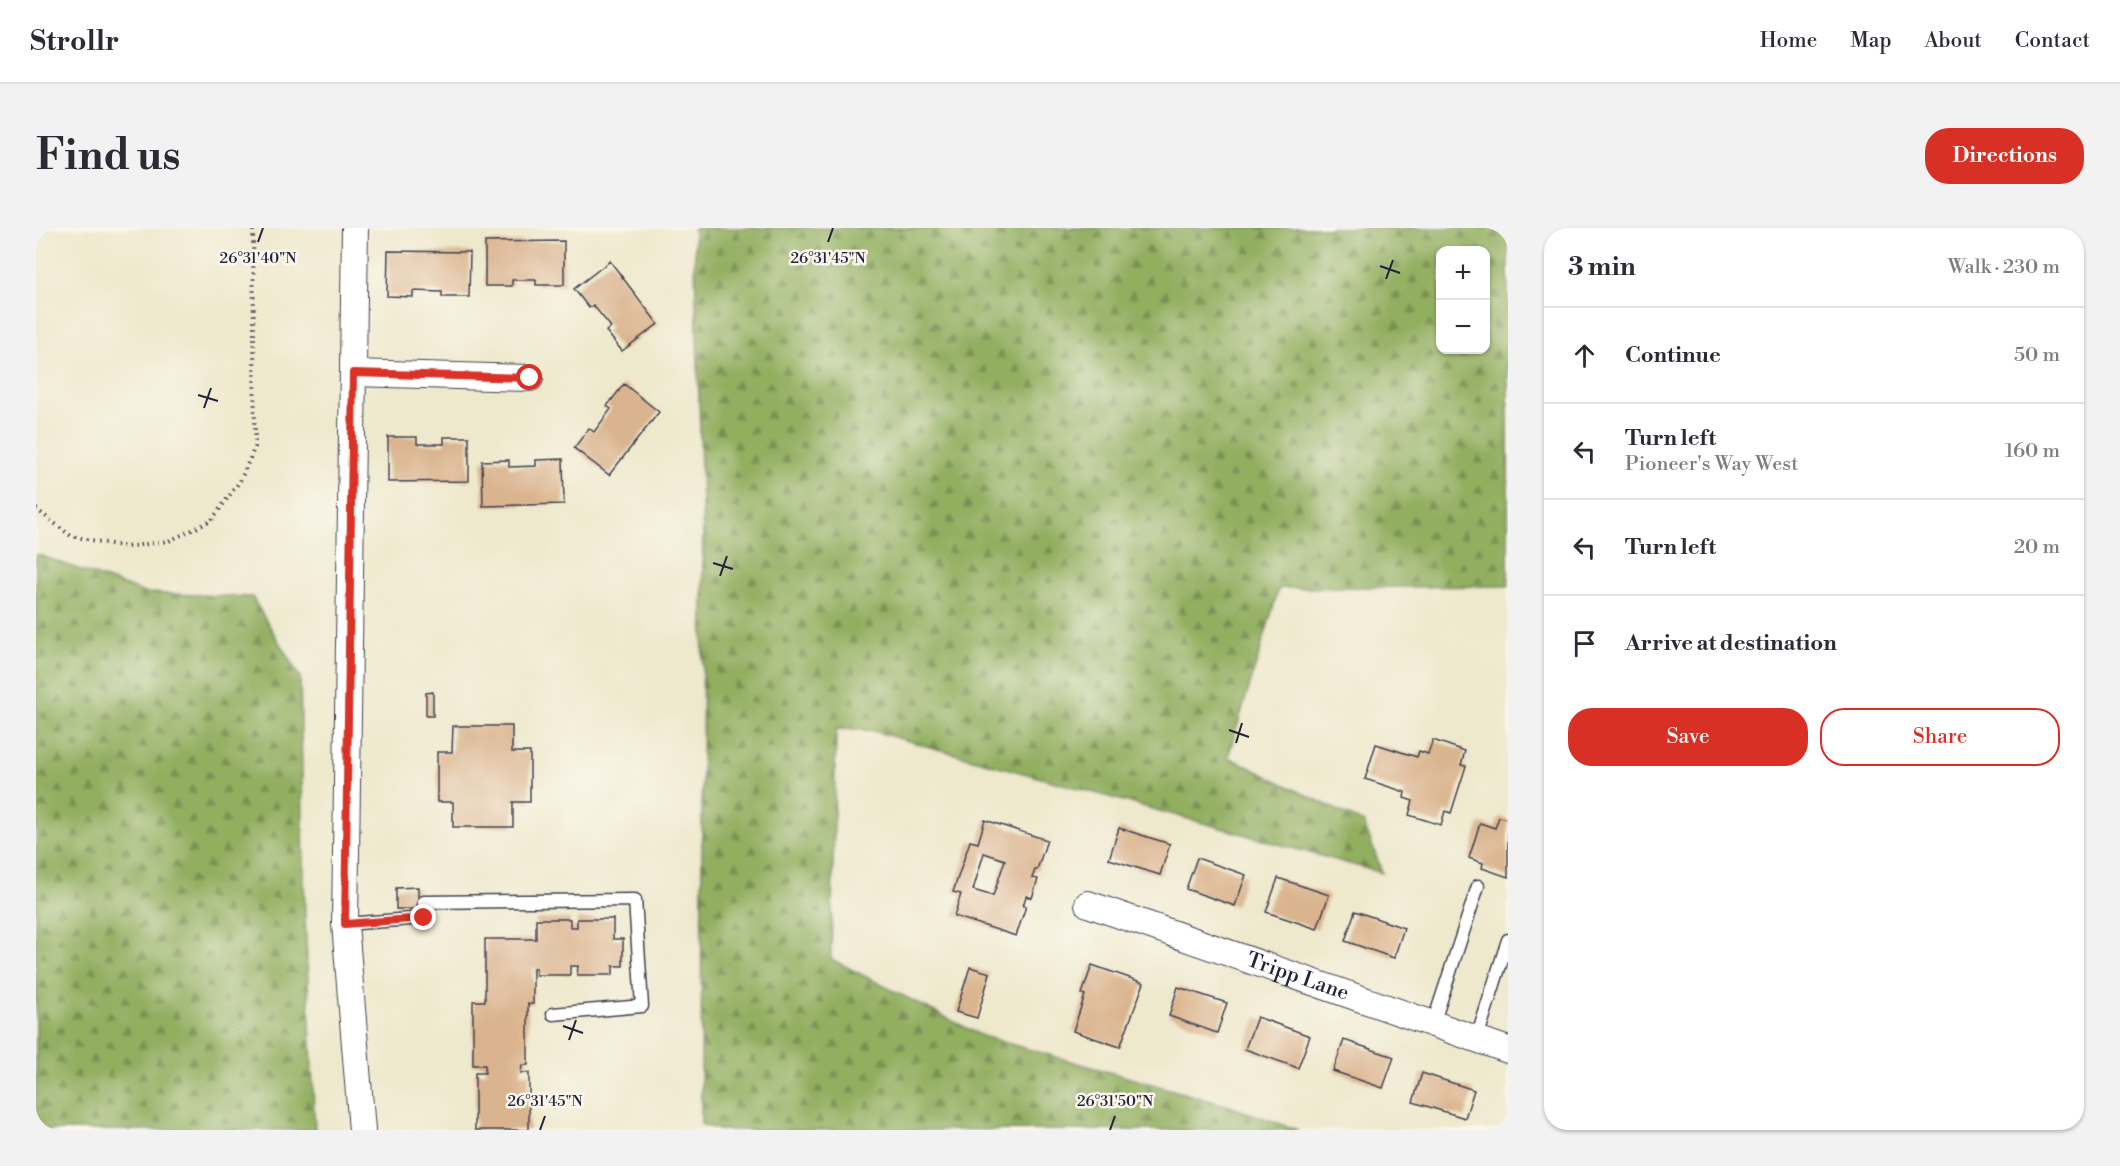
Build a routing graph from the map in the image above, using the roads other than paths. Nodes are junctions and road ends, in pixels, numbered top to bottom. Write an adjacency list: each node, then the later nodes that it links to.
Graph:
1 (356, 228): 2 (street)
2 (353, 373): 3 (street); 6 (street)
3 (530, 378)
4 (1478, 886): 9 (lane)
5 (1088, 904): 9 (street, Tripp Lane)
6 (345, 924): 8 (lane); 12 (street)
7 (1508, 939): 10 (lane)
8 (552, 1014)
9 (1433, 1024): 10 (street, Tripp Lane)
10 (1477, 1038): 11 (street, Tripp Lane)
11 (1508, 1050)
12 (362, 1130)

